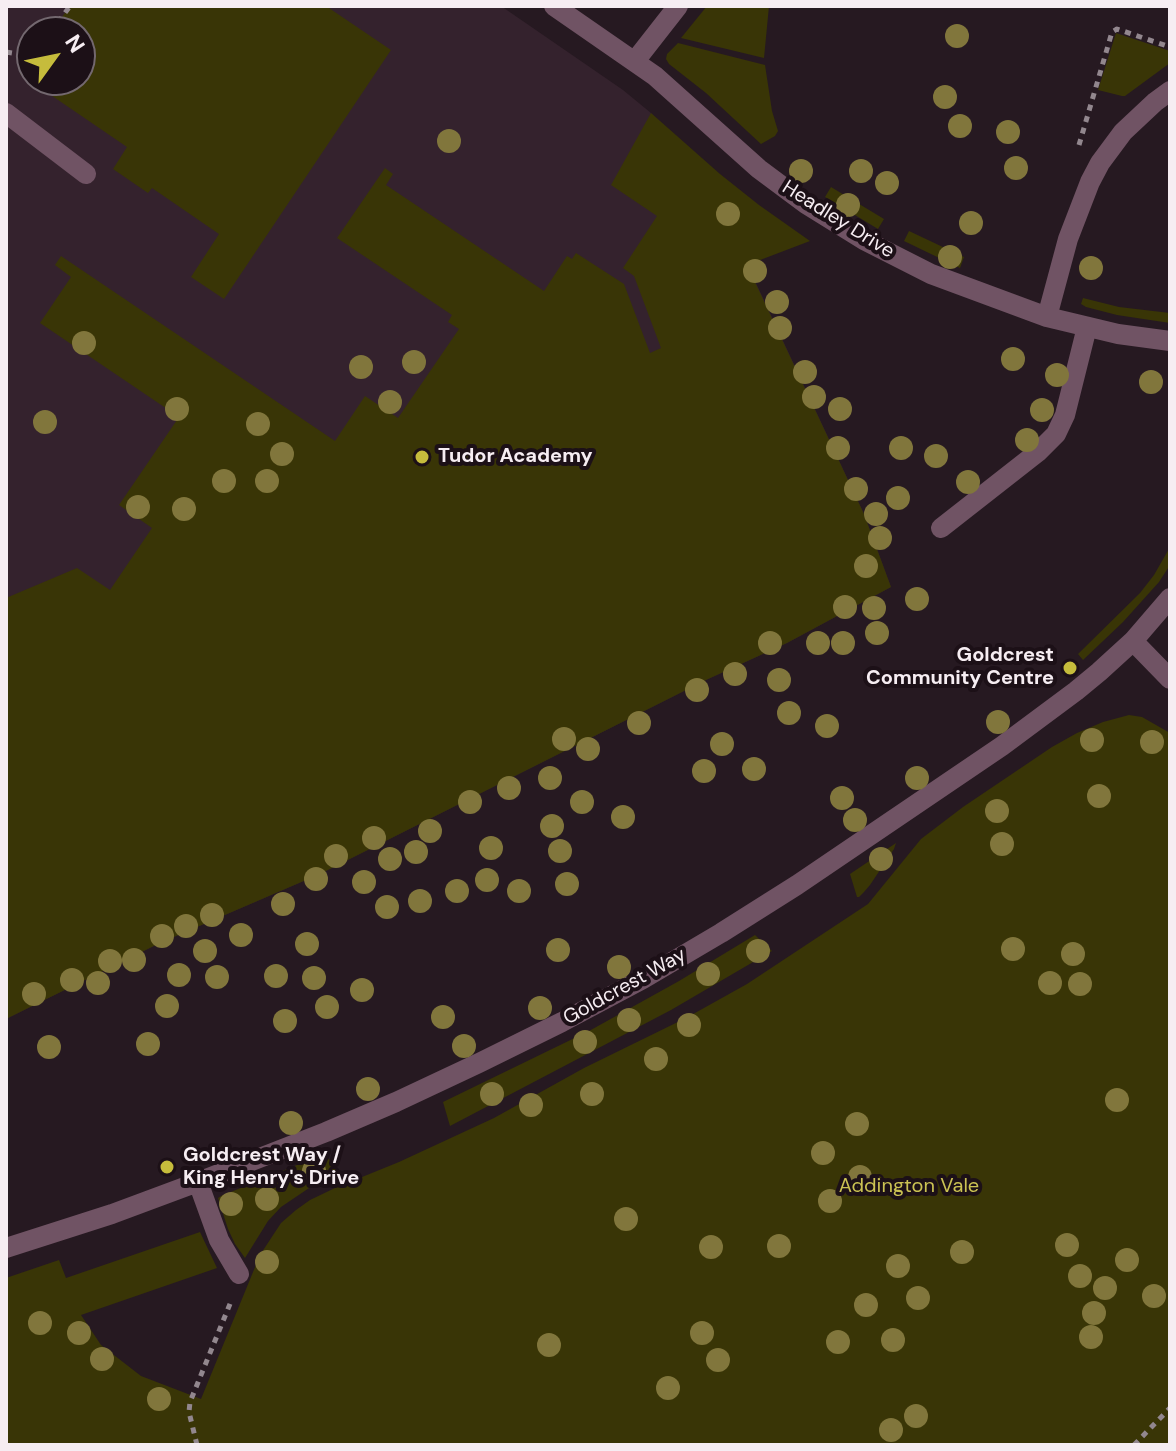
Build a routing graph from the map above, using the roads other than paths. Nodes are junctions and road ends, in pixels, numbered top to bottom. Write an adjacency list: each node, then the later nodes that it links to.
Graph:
1 (554, 6): 3 (street, Headley Drive)
2 (678, 6): 3 (street)
3 (635, 61): 7 (street, Headley Drive)
4 (1170, 91): 7 (street)
5 (6, 113): 6 (street)
6 (86, 174)
7 (1047, 317): 8 (street, Headley Drive)
8 (1087, 327): 9 (street, Headley Drive); 10 (street)
9 (1170, 341)
10 (941, 528)
11 (1170, 598): 12 (street, Goldcrest Way)
12 (1133, 641): 13 (street); 14 (street, Goldcrest Way)
13 (1170, 679)
14 (198, 1182): 15 (street, Goldcrest Way); 16 (street)
15 (6, 1248)
16 (239, 1274)

